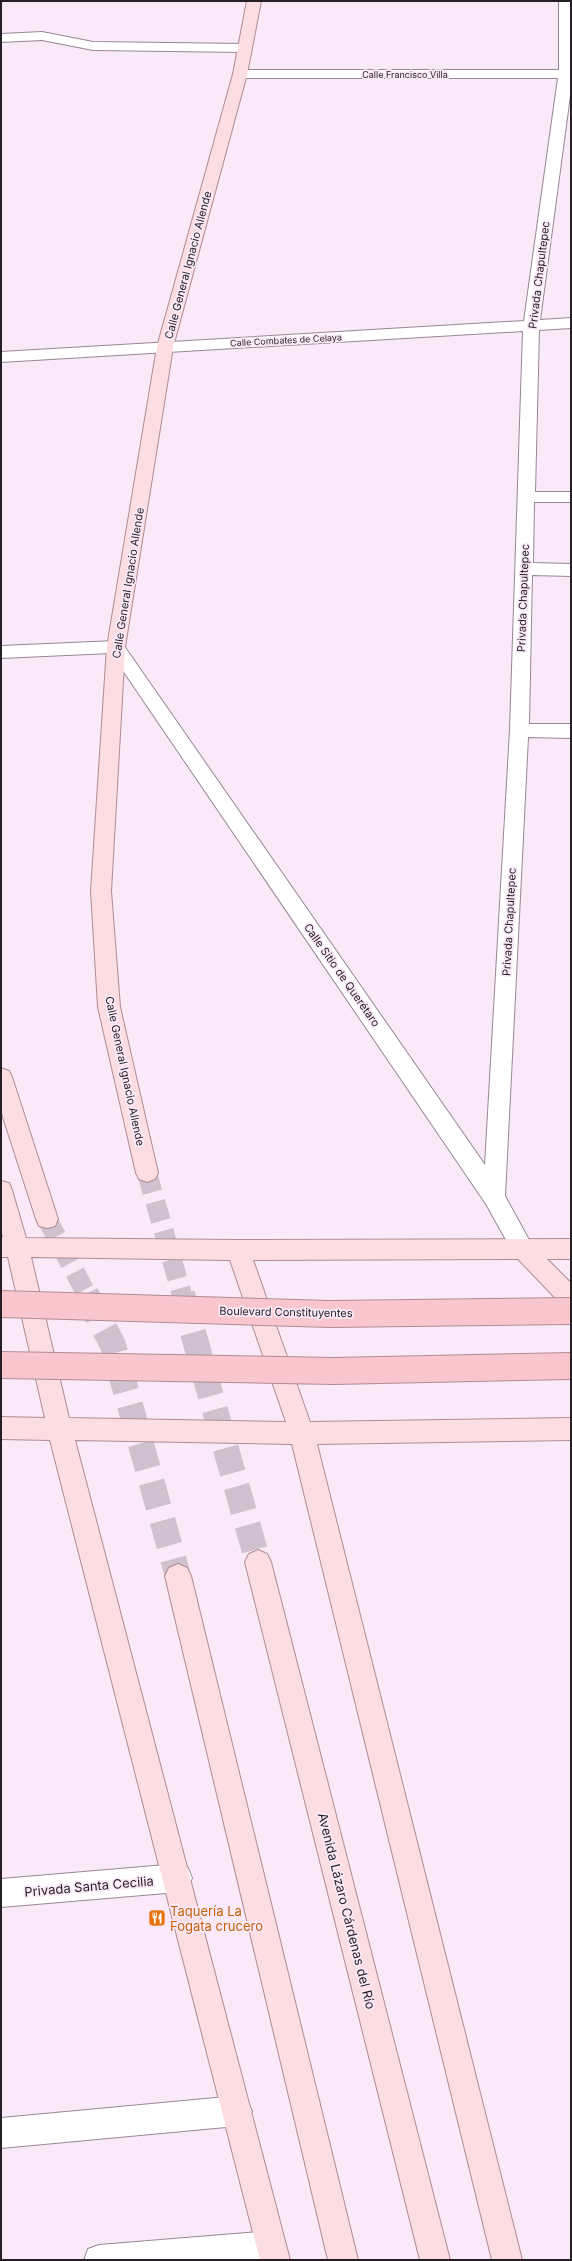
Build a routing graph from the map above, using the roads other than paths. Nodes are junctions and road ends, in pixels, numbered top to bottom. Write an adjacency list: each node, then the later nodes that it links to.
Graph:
1 (254, 1): 4 (main road, Calle General Ignacio Allende)
2 (566, 1): 5 (street, Privada Chapultepec)
3 (1, 38): 4 (street)
4 (245, 48): 6 (main road, Calle General Ignacio Allende)
5 (569, 73): 6 (street, Calle Francisco Villa); 8 (street, Privada Chapultepec)
6 (240, 74): 9 (main road, Calle General Ignacio Allende)
7 (571, 323): 8 (street, Calle Combates de Celaya)
8 (532, 325): 9 (street, Calle Combates de Celaya); 11 (street, Privada Chapultepec)
9 (166, 347): 10 (street, Calle Combates de Celaya); 15 (main road, Calle General Ignacio Allende)
10 (1, 357)
11 (526, 498): 12 (street); 13 (street, Privada Chapultepec)
12 (571, 498)
13 (524, 569): 14 (street); 17 (street, Privada Chapultepec)
14 (571, 570)
15 (116, 647): 16 (street); 20 (main road, Calle General Ignacio Allende); 22 (street, Calle Sitio de Querétaro)
16 (1, 652)
17 (519, 730): 18 (street); 22 (street, Privada Chapultepec)
18 (571, 731)
19 (1, 1077): 23 (main road)
20 (147, 1173)
21 (1, 1190): 24 (main road)
22 (494, 1197): 25 (street, Calle Sitio de Querétaro)
23 (47, 1219)
24 (10, 1248): 27 (main road); 34 (main road)
25 (523, 1249): 26 (main road); 27 (main road); 28 (main road, Calle Sitio de Querétaro)
26 (571, 1249)
27 (238, 1250): 36 (main road)
28 (571, 1299)
29 (1, 1304): 30 (highway, Boulevard Constituyentes, bridge)
30 (571, 1311)
31 (1, 1365): 32 (highway, bridge)
32 (571, 1366)
33 (1, 1428): 34 (main road)
34 (59, 1429): 36 (main road); 39 (main road)
35 (571, 1429): 36 (main road)
36 (302, 1433): 47 (main road)
37 (258, 1562): 46 (main road, Avenida Lázaro Cárdenas del Río)
38 (178, 1576): 45 (main road)
39 (178, 1878): 40 (street, Privada Santa Cecilia); 41 (main road)
40 (1, 1893)
41 (237, 2111): 42 (street); 43 (main road)
42 (1, 2133)
43 (273, 2253): 44 (street)
44 (99, 2260)
45 (343, 2260)
46 (435, 2260)
47 (507, 2260)

